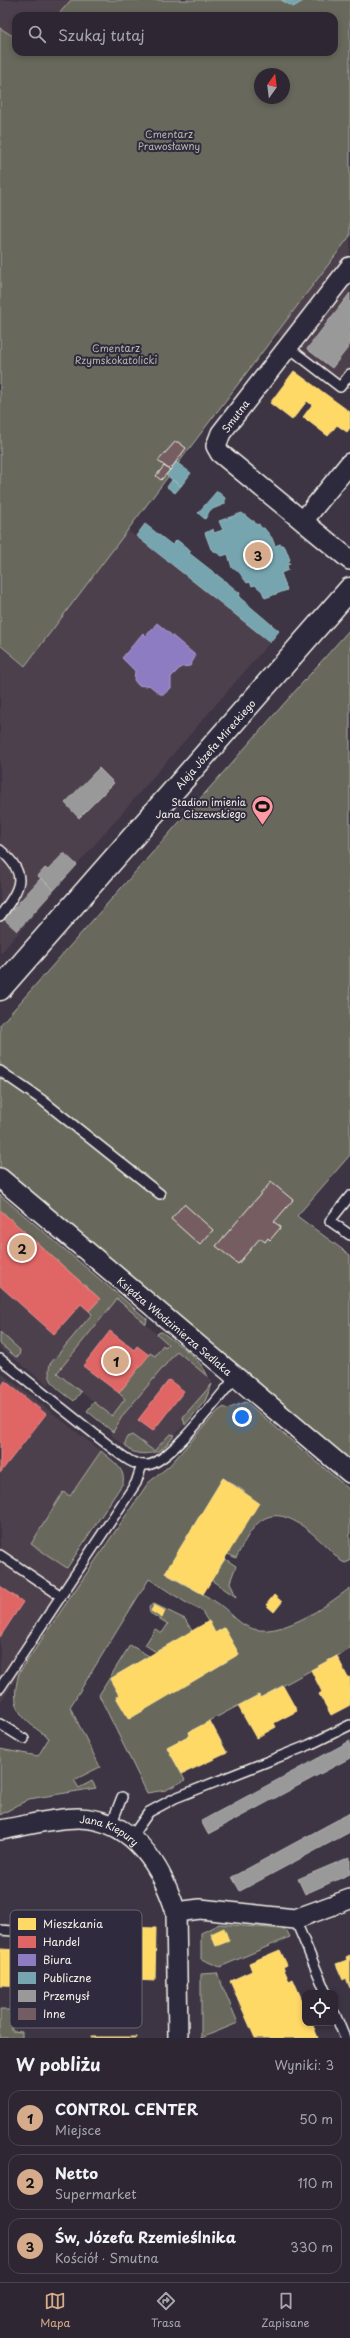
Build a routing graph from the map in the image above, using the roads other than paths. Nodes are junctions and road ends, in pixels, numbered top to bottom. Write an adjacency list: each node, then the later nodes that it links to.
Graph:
1 (350, 267): 2 (street, Smutna)
2 (288, 347): 3 (lane); 5 (street, Smutna)
3 (350, 374)
4 (350, 462): 5 (street)
5 (303, 521): 6 (street, Smutna)
6 (350, 560)
7 (350, 589): 10 (street, Aleja Józefa Mireckiego)
8 (0, 850): 9 (lane)
9 (0, 916)
10 (0, 989)
11 (0, 1071): 13 (lane)
12 (0, 1178): 17 (street, Księdza Włodzimierza Sedlaka)
13 (160, 1194)
14 (350, 1196): 15 (lane)
15 (350, 1235)
16 (0, 1359): 18 (lane)
17 (236, 1377): 18 (lane); 19 (street, Księdza Włodzimierza Sedlaka)
18 (142, 1465): 21 (lane)
19 (350, 1473)
20 (0, 1555): 21 (lane)
21 (61, 1596): 22 (lane)
22 (0, 1688)
23 (0, 1724): 25 (lane)
24 (350, 1725): 29 (lane)
25 (24, 1740)
26 (122, 1797): 27 (lane)
27 (111, 1825): 28 (street, Jana Kiepury); 29 (street, Jana Kiepury)
28 (0, 1830)
29 (132, 1836): 31 (street, Jana Kiepury)
30 (350, 1899): 32 (street)
31 (176, 1912): 32 (street); 37 (street, Jana Kiepury)
32 (295, 1919): 35 (lane)
33 (0, 1930): 34 (lane)
34 (10, 1931)
35 (325, 1990)
36 (338, 2021): 38 (lane)
37 (178, 2038)
38 (345, 2038)

